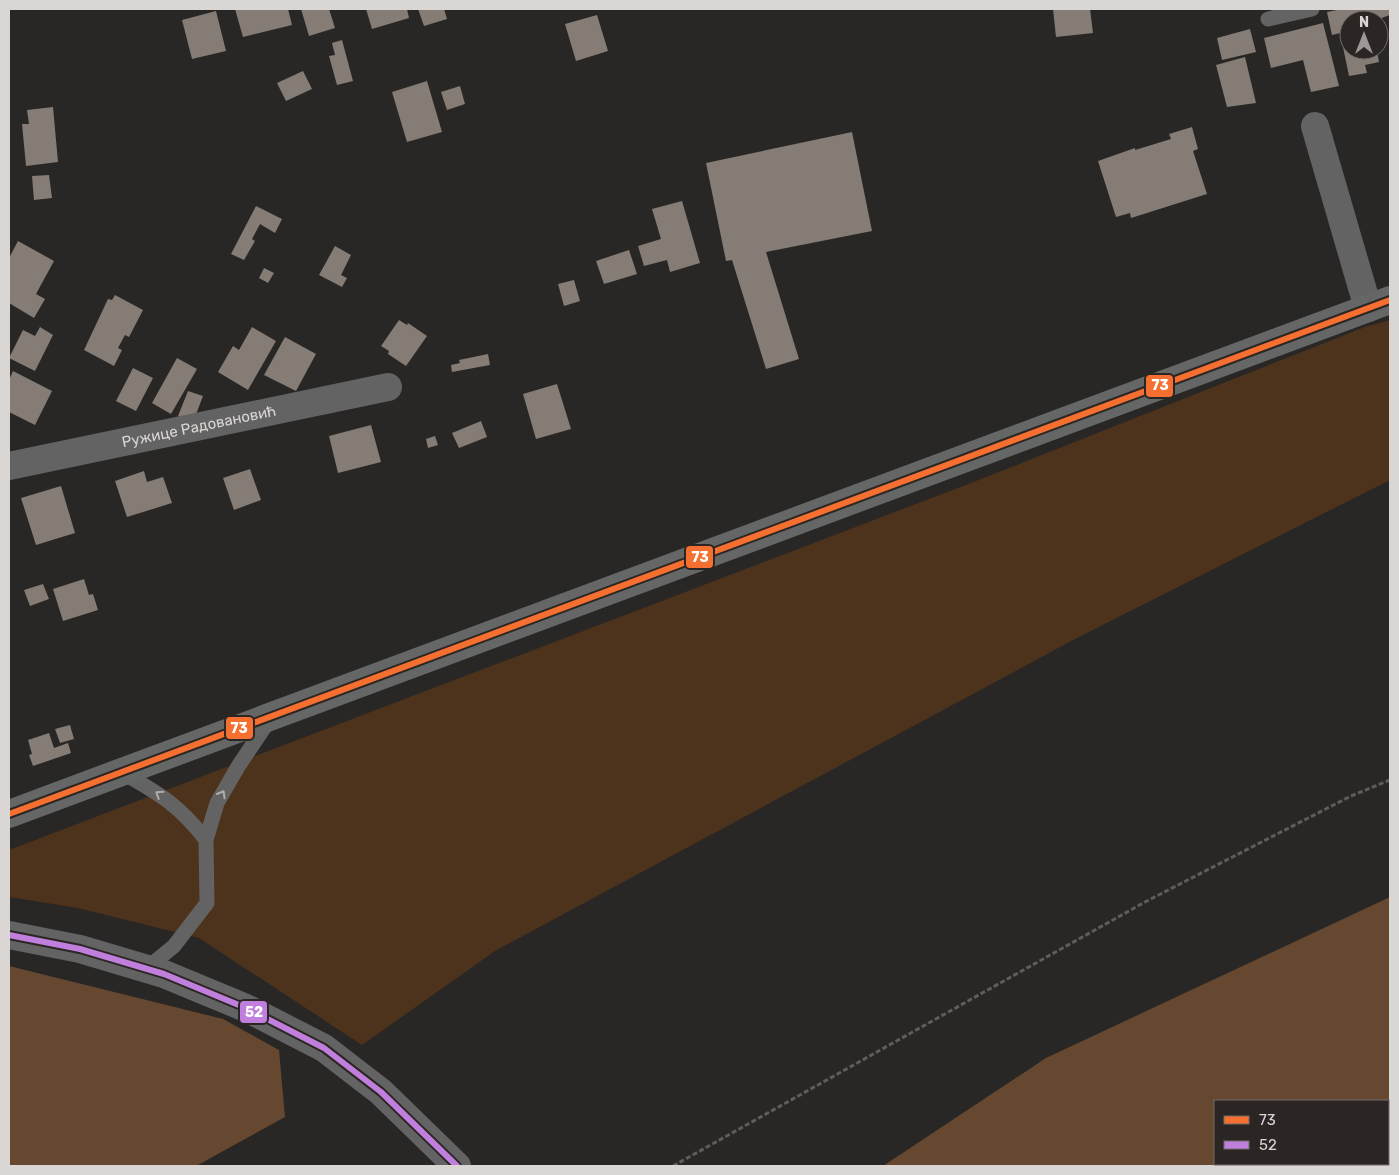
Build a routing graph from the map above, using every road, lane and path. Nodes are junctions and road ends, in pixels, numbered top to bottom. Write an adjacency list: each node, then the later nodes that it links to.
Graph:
1 (1312, 9): 2 (lane)
2 (1268, 19)
3 (1315, 126): 4 (street)
4 (1379, 304): 7 (main road)
5 (388, 387): 6 (street, Ружице Радовановић)
6 (9, 466)
7 (271, 717): 8 (main road); 11 (lane, one-way to 7)
8 (124, 772): 10 (main road); 11 (lane, one-way to 8)
9 (1390, 780): 15 (path)
10 (9, 814)
11 (206, 840): 13 (lane)
12 (9, 936): 13 (street)
13 (146, 969): 14 (street)
14 (457, 1166)
15 (673, 1166)

